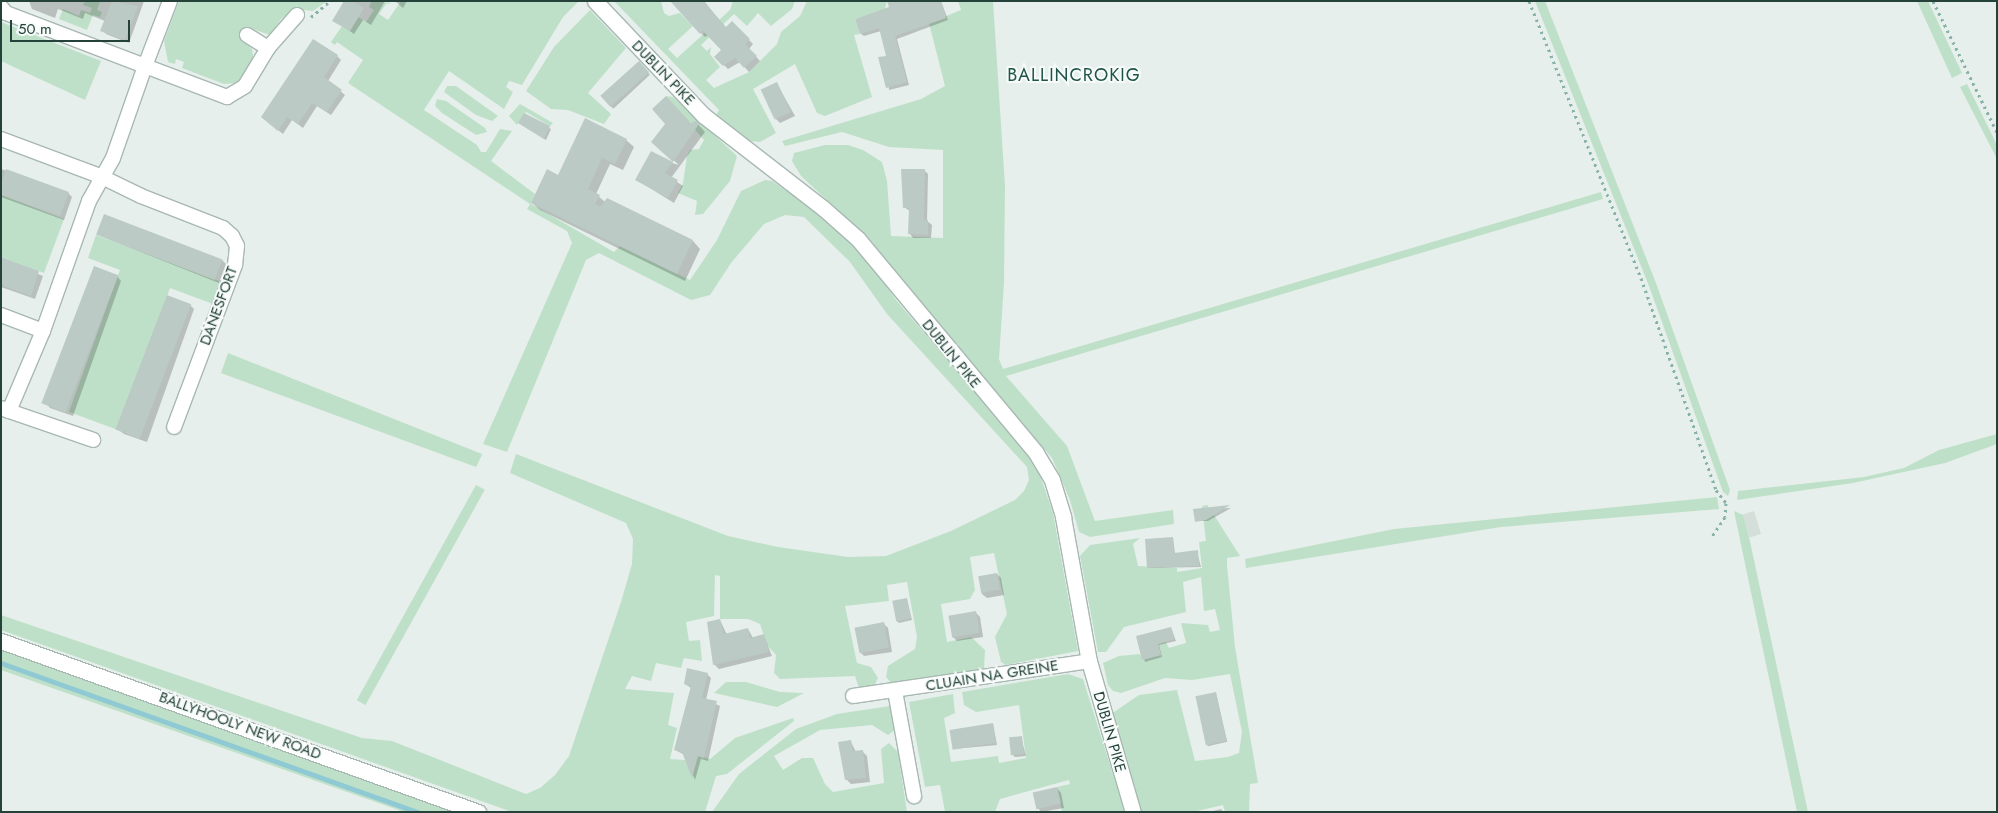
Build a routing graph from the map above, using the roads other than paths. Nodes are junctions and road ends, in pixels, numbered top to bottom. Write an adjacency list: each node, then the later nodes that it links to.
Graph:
1 (170, 1): 7 (street)
2 (595, 1): 16 (street, DUBLIN PIKE)
3 (1, 7): 7 (street)
4 (297, 15): 6 (street)
5 (247, 35): 6 (street)
6 (268, 48): 7 (street)
7 (145, 66): 9 (street)
8 (1, 139): 9 (street, DANESFORT)
9 (100, 176): 11 (street); 13 (street, DANESFORT)
10 (1, 315): 11 (street)
11 (43, 331): 12 (street)
12 (5, 409): 14 (street)
13 (174, 427)
14 (93, 440)
15 (1, 640): 20 (street, BALLYHOOLY NEW ROAD)
16 (1090, 661): 17 (street, CLUAIN NA GREINE); 21 (street, DUBLIN PIKE)
17 (895, 691): 18 (street, CLUAIN NA GREINE); 19 (street)
18 (853, 696)
19 (914, 796)
20 (478, 812)
21 (1133, 812)

